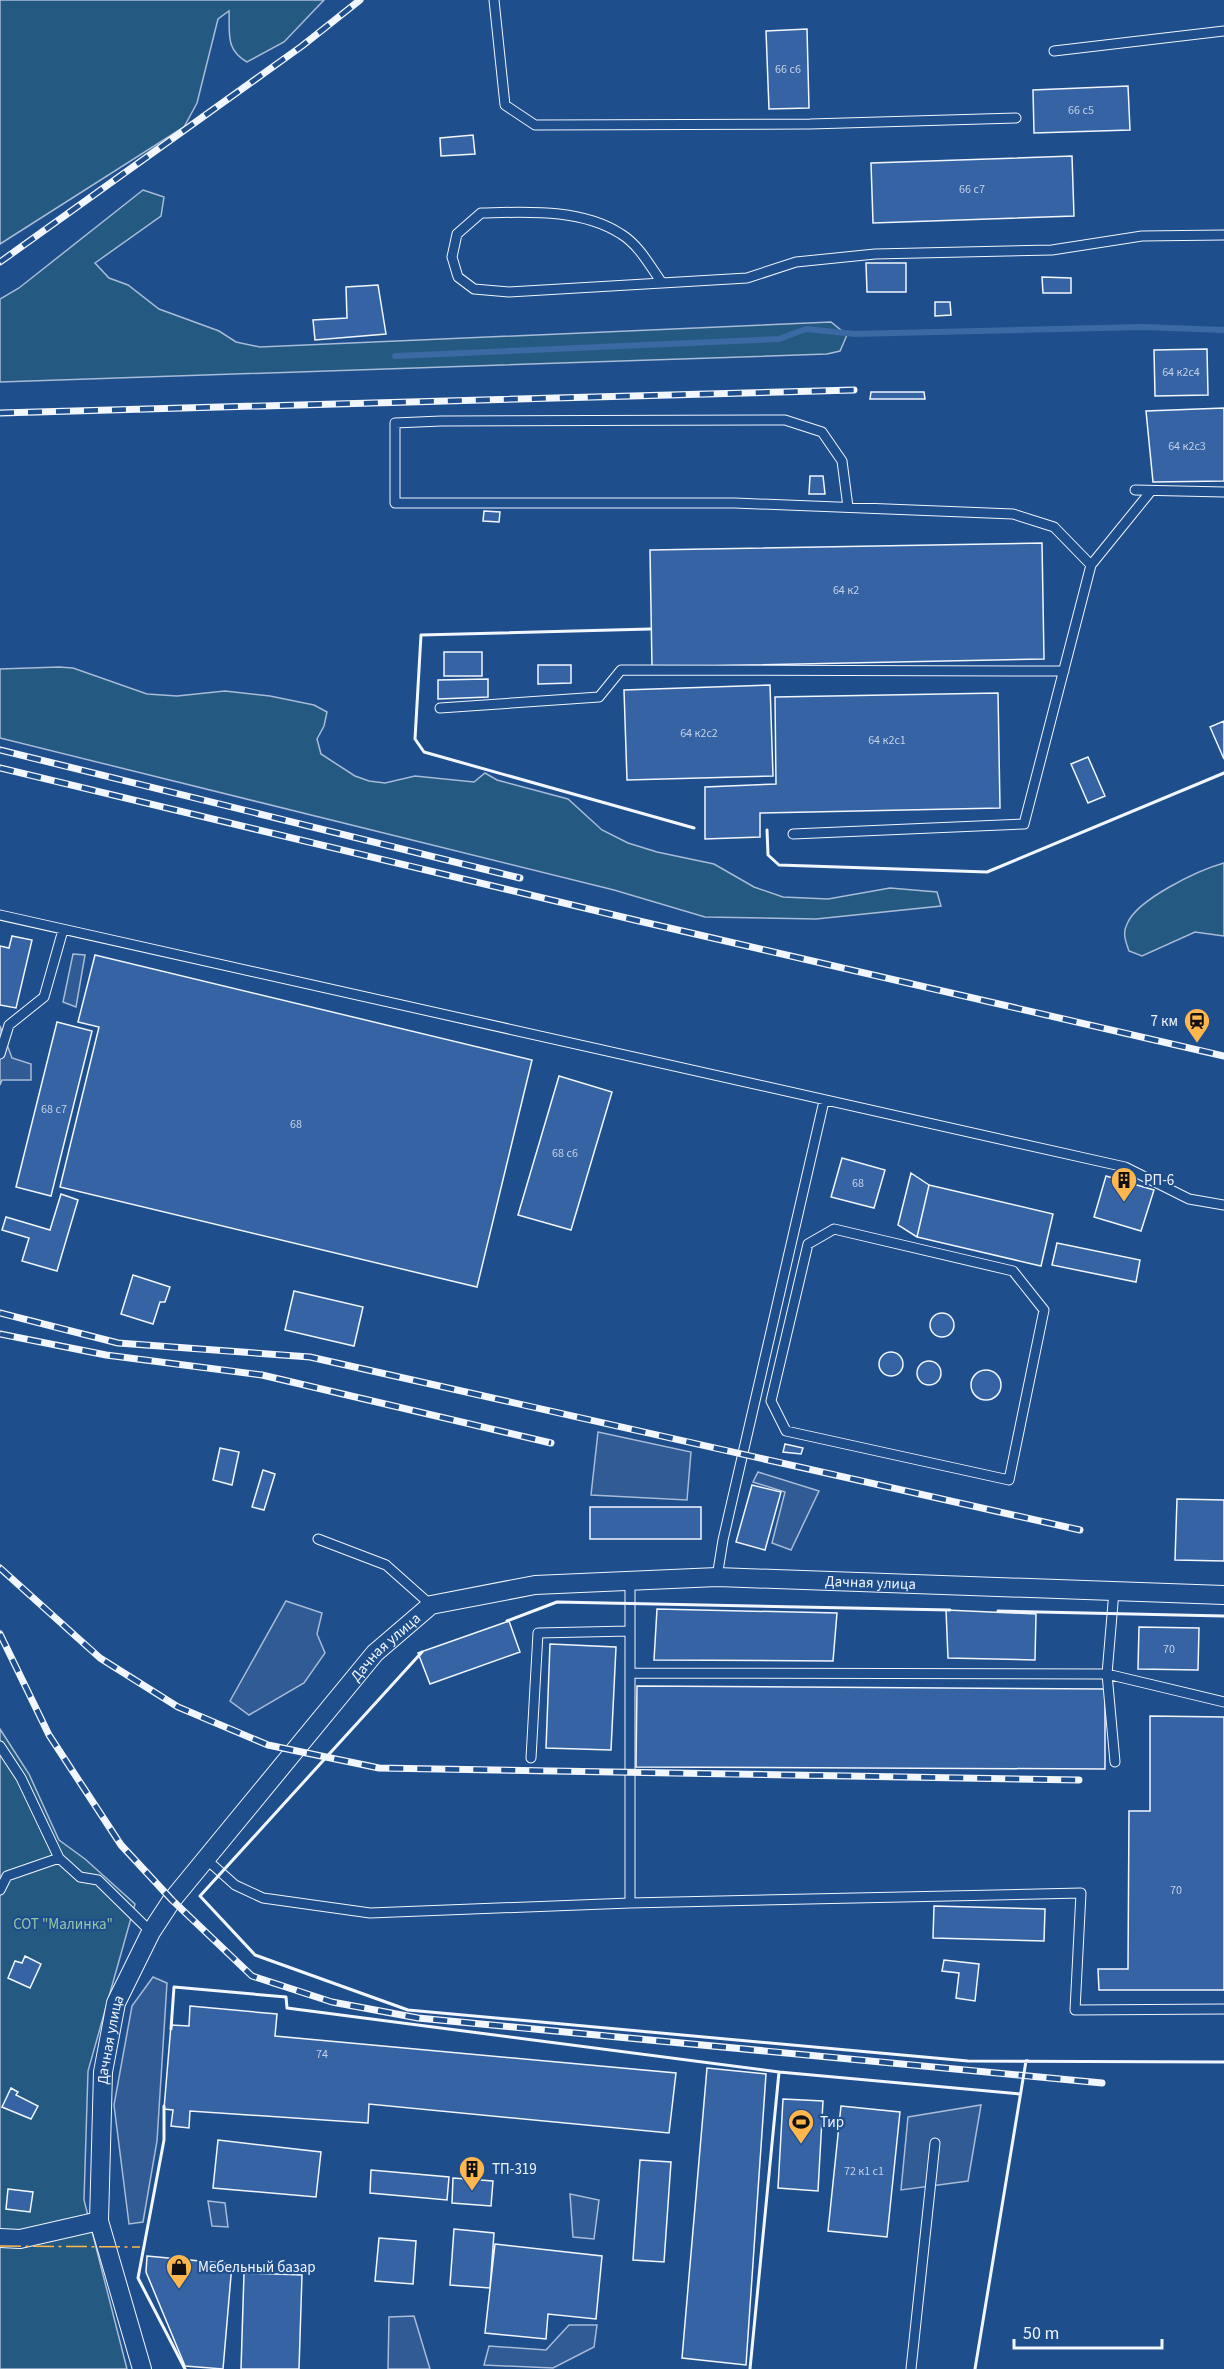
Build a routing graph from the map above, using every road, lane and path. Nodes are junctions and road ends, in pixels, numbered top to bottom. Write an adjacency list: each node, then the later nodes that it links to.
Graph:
1 (494, 0): 4 (lane)
2 (1224, 31): 3 (lane)
3 (1054, 51)
4 (1016, 118)
5 (1224, 235): 6 (lane)
6 (662, 283): 6 (lane)
7 (1136, 490): 8 (lane)
8 (1151, 490): 9 (lane); 11 (lane)
9 (1224, 492)
10 (848, 507): 10 (lane); 11 (lane)
11 (1091, 565): 12 (lane)
12 (1064, 671): 13 (lane); 14 (lane)
13 (440, 708)
14 (793, 834)
15 (0, 915): 16 (lane)
16 (63, 930): 17 (lane); 18 (lane)
17 (1, 1050)
18 (824, 1101): 19 (lane); 22 (lane)
19 (1224, 1205)
20 (771, 1401): 20 (lane)
21 (318, 1539): 26 (lane)
22 (717, 1577): 23 (street, Дачная улица); 24 (street, Дачная улица)
23 (630, 1581): 26 (street, Дачная улица); 27 (lane)
24 (1114, 1591): 25 (street, Дачная улица); 29 (lane)
25 (1224, 1595)
26 (431, 1605): 35 (street, Дачная улица)
27 (630, 1631): 28 (lane); 32 (lane)
28 (630, 1673): 29 (lane); 37 (lane)
29 (1107, 1674): 30 (lane); 33 (lane)
30 (1224, 1702)
31 (0, 1746): 34 (lane)
32 (531, 1758)
33 (1115, 1762)
34 (59, 1858): 36 (lane); 38 (lane)
35 (206, 1859): 37 (lane); 38 (street, Дачная улица)
36 (0, 1890)
37 (630, 1903): 39 (lane)
38 (151, 1932): 41 (street, Дачная улица)
39 (1224, 2009)
40 (935, 2143): 44 (lane)
41 (99, 2221): 42 (street); 43 (street, Дачная улица)
42 (0, 2238)
43 (142, 2369)
44 (911, 2369)

